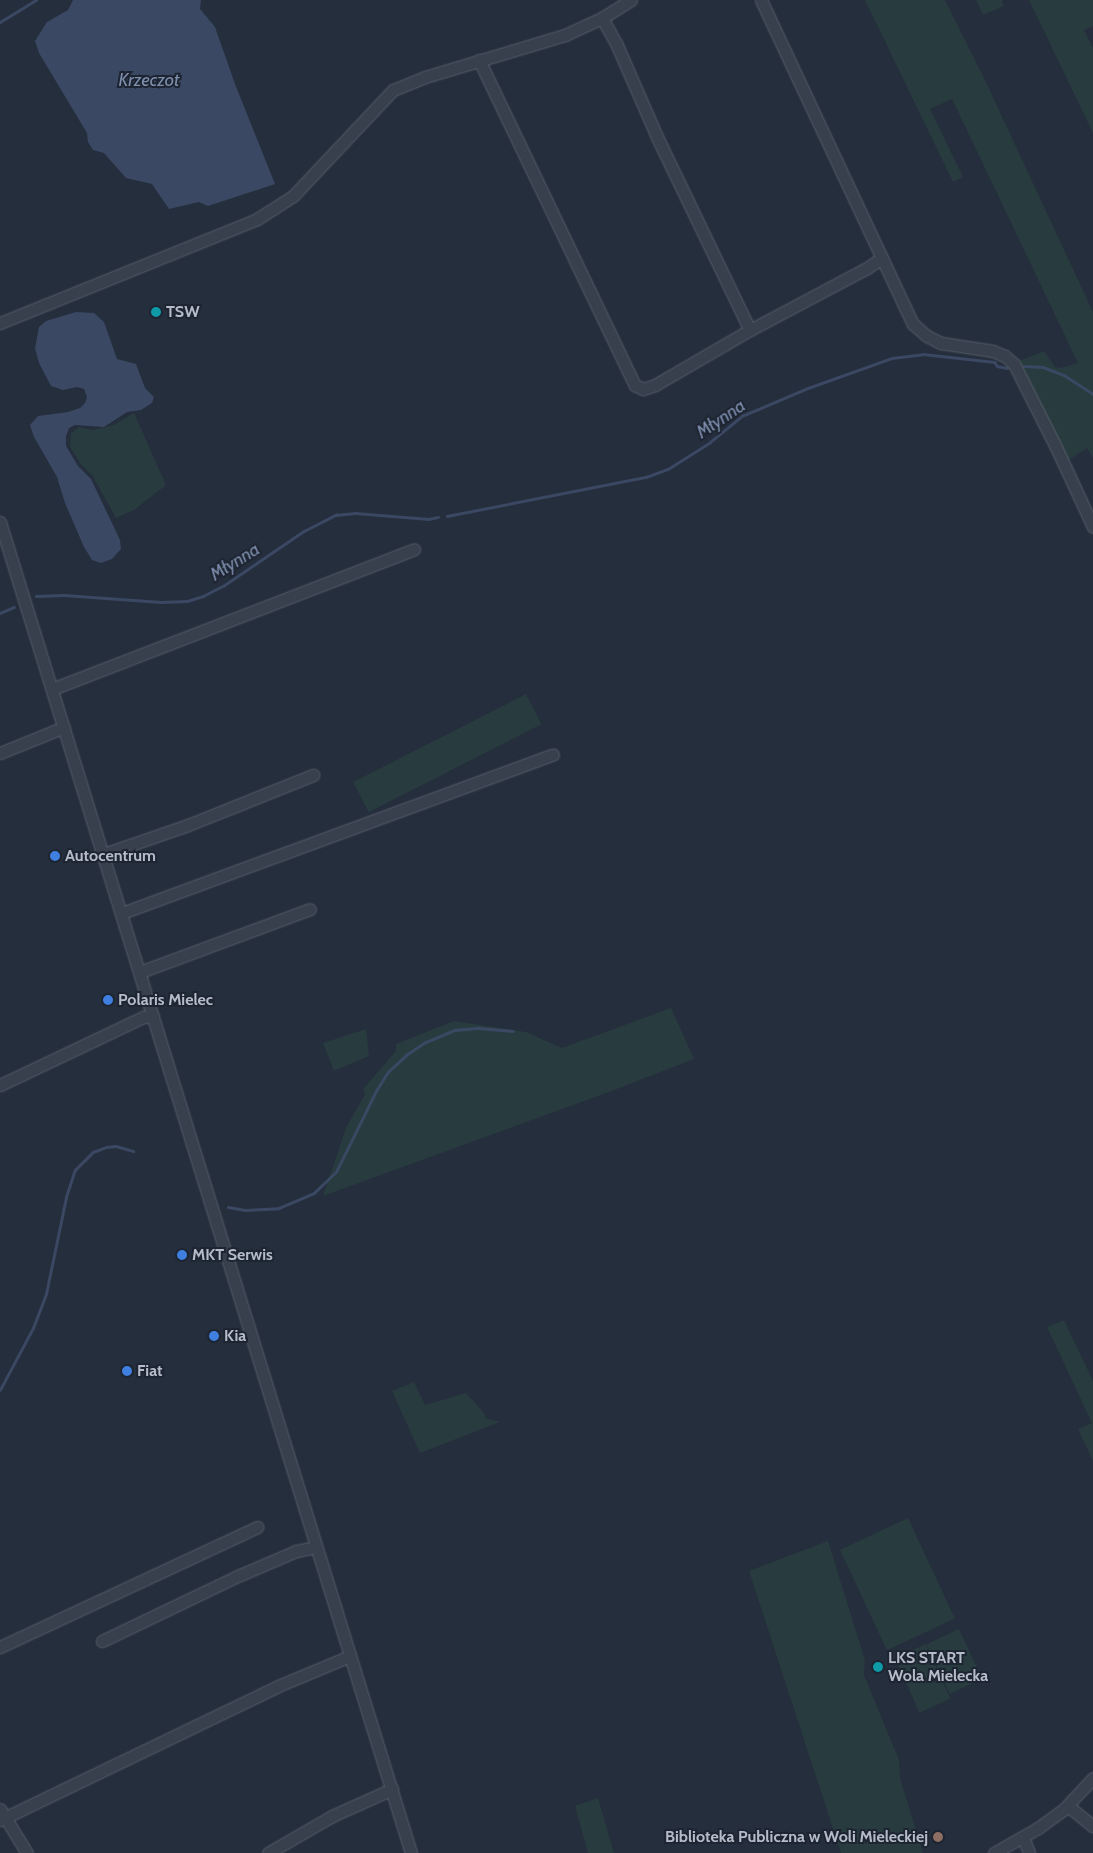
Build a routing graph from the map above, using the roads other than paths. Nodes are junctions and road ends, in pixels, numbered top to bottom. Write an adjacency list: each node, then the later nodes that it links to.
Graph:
1 (631, 0): 3 (street)
2 (761, 0): 5 (street)
3 (602, 18): 4 (street); 7 (street)
4 (479, 60): 6 (street); 7 (street)
5 (882, 258): 7 (street); 9 (street)
6 (0, 323)
7 (750, 330)
8 (0, 522): 11 (street)
9 (1093, 527)
10 (414, 549): 11 (street)
11 (52, 689): 12 (street)
12 (64, 727): 13 (street); 16 (street)
13 (0, 753)
14 (553, 754): 18 (street)
15 (313, 775): 16 (street)
16 (104, 854): 18 (street)
17 (310, 909): 19 (street)
18 (122, 913): 19 (street)
19 (140, 972): 20 (street)
20 (153, 1016): 21 (street); 23 (street)
21 (0, 1085)
22 (257, 1528): 25 (street)
23 (316, 1547): 24 (street); 26 (street)
24 (102, 1641)
25 (0, 1647)
26 (350, 1656): 28 (street); 30 (street)
27 (1093, 1778): 29 (street)
28 (392, 1789): 34 (street); 35 (street)
29 (1068, 1806): 31 (street); 32 (street)
30 (2, 1816): 33 (street)
31 (1093, 1826)
32 (1023, 1837): 36 (street); 37 (street)
33 (27, 1853)
34 (268, 1853)
35 (411, 1853)
36 (994, 1853)
37 (1029, 1853)

